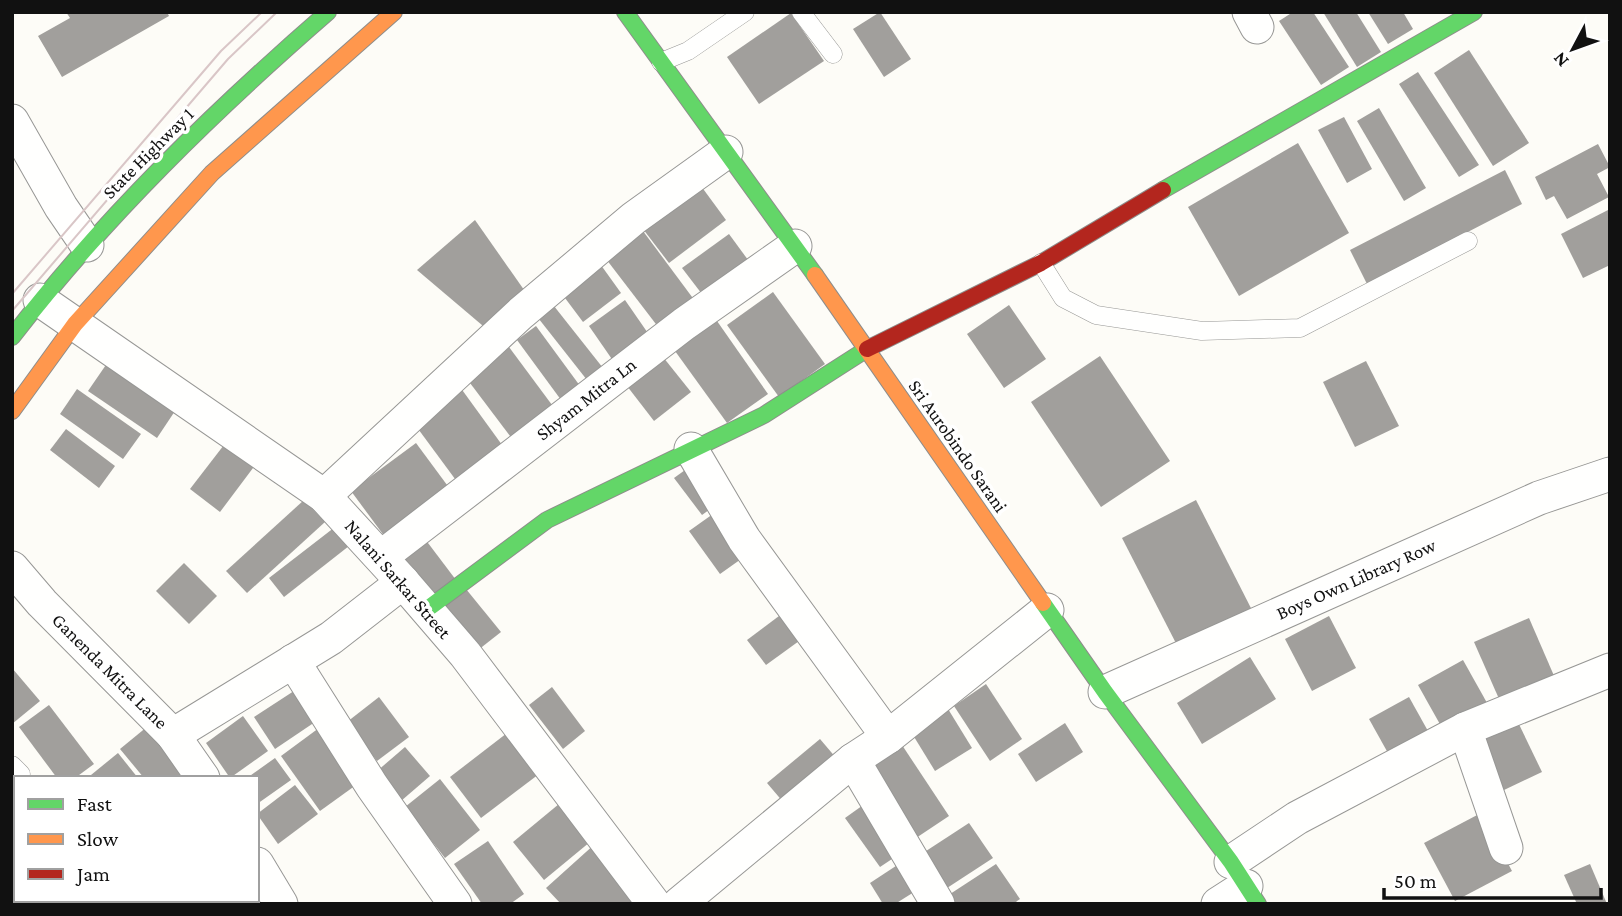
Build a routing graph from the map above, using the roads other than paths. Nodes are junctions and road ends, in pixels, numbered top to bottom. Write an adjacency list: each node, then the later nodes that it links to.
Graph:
1 (328, 12): 12 (main road, State Highway 1)
2 (394, 12): 16 (main road)
3 (625, 12): 8 (main road, Sri Aurobindo Sarani)
4 (745, 12): 8 (lane)
5 (801, 12): 7 (lane)
6 (1474, 12): 14 (main road)
7 (833, 54)
8 (661, 62): 10 (main road, Sri Aurobindo Sarani)
9 (12, 121): 12 (street)
10 (726, 152): 13 (main road, Sri Aurobindo Sarani); 22 (street)
11 (1468, 241): 14 (lane)
12 (87, 245): 15 (main road, State Highway 1)
13 (795, 246): 18 (main road, Sri Aurobindo Sarani); 23 (street, Shyam Mitra Ln)
14 (1041, 263): 18 (main road)
15 (40, 300): 16 (street, Nalani Sarkar Street); 17 (main road, State Highway 1)
16 (75, 324): 19 (main road); 22 (street, Nalani Sarkar Street)
17 (12, 337)
18 (866, 350): 20 (main road); 27 (main road, Sri Aurobindo Sarani)
19 (12, 411)
20 (691, 449): 26 (main road); 33 (street)
21 (1610, 474): 30 (street, Boys Own Library Row)
22 (324, 496): 23 (street, Nalani Sarkar Street)
23 (381, 557): 25 (street, Nalani Sarkar Street)
24 (12, 568): 32 (street, Ganenda Mitra Lane)
25 (403, 582): 26 (street, Nalani Sarkar Street); 28 (street)
26 (426, 610): 41 (street, Nalani Sarkar Street)
27 (1047, 611): 30 (main road, Sri Aurobindo Sarani); 33 (street)
28 (293, 661): 32 (street); 40 (street)
29 (1610, 670): 31 (street)
30 (1105, 692): 38 (main road, Sri Aurobindo Sarani)
31 (1465, 729): 36 (street); 38 (street)
32 (173, 735): 35 (street, Ganenda Mitra Lane)
33 (888, 737): 34 (street)
34 (853, 760): 42 (street); 43 (street)
35 (202, 776)
36 (1506, 848)
37 (259, 867): 39 (street)
38 (1238, 889)
39 (281, 904)
40 (455, 904)
41 (654, 904)
42 (679, 904)
43 (938, 904)

